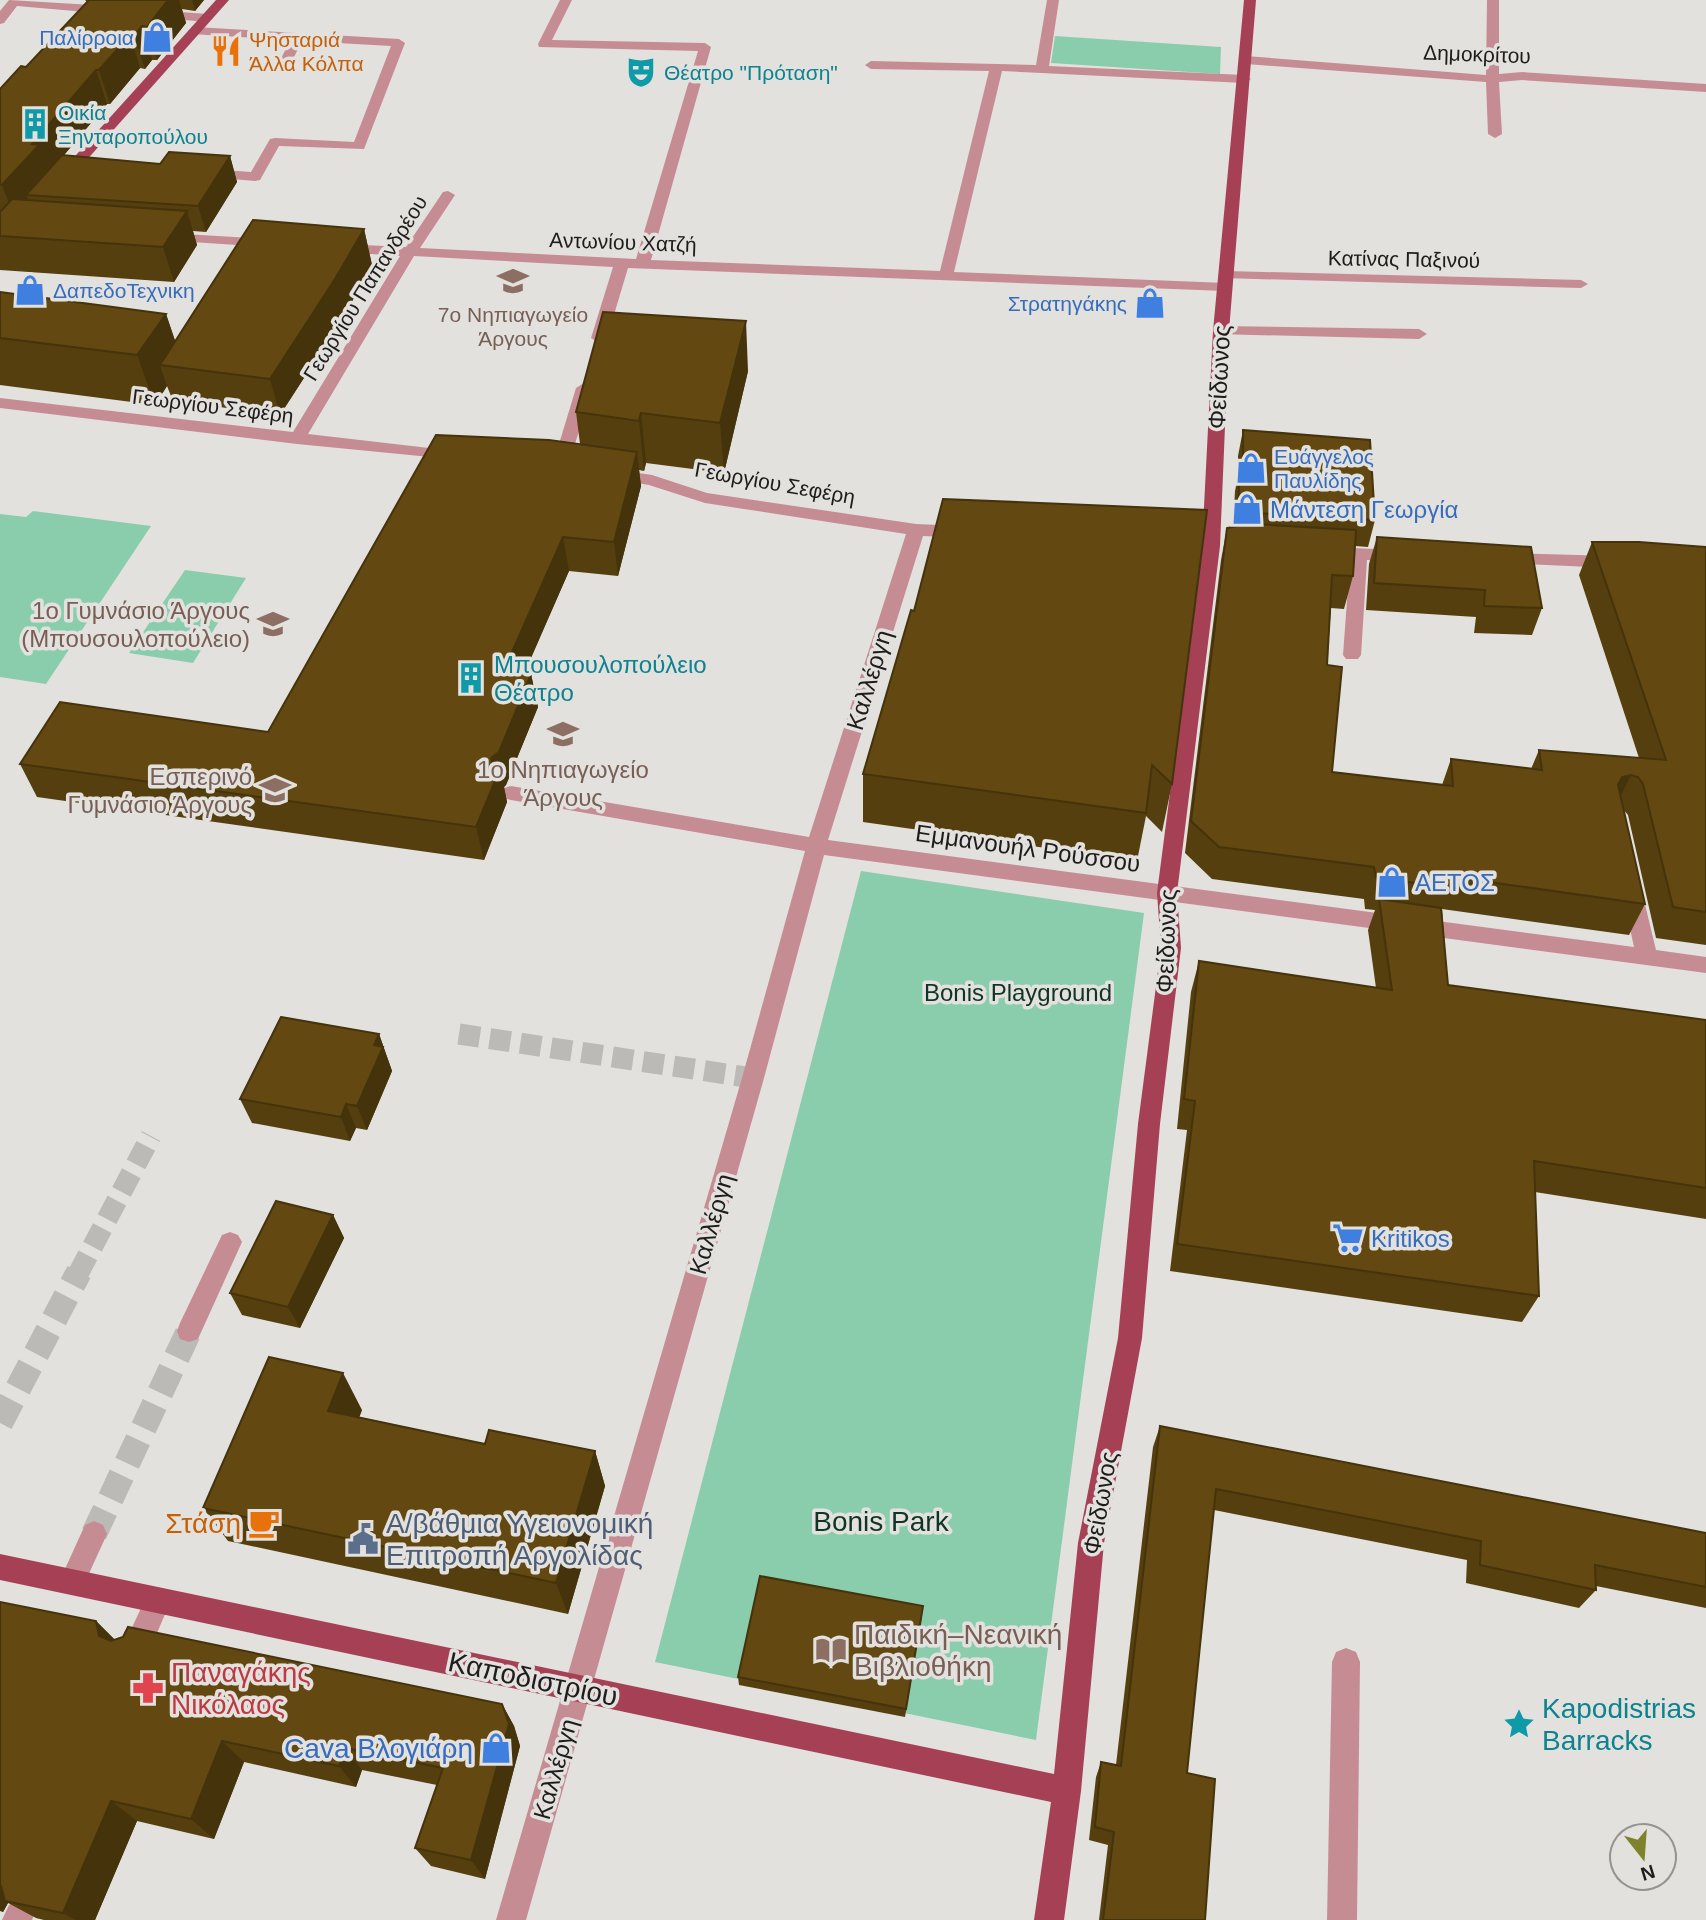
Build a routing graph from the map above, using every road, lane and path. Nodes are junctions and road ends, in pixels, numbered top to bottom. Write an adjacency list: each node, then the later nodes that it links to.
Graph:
1 (223, 0): 9 (main road)
2 (566, 0): 30 (street)
3 (1053, 0): 17 (street)
4 (1250, 0): 13 (main road, Φείδωνος)
5 (1493, 0): 19 (street)
6 (14, 1): 7 (street); 10 (street)
7 (124, 11)
8 (138, 12): 9 (street)
9 (207, 18): 11 (main road)
10 (0, 20)
11 (195, 32): 12 (street); 23 (main road)
12 (297, 38): 14 (street); 22 (street)
13 (1246, 60): 18 (main road, Φείδωνος); 19 (street, Δημοκρίτου)
14 (285, 63)
15 (871, 65): 16 (street)
16 (996, 67): 17 (street); 31 (street)
17 (1042, 69): 18 (street)
18 (1244, 79): 32 (main road, Φείδωνος)
19 (1492, 79): 20 (street, Δημοκρίτου); 21 (street)
20 (1706, 88)
21 (1495, 134)
22 (200, 172)
23 (52, 190)
24 (448, 195): 28 (street, Γεωργίου Παπανδρέου)
25 (144, 235): 26 (street)
26 (284, 244)
27 (326, 247): 28 (street, Αντωνίου Χατζή)
28 (409, 253): 29 (street, Αντωνίου Χατζή); 39 (street, Γεωργίου Παπανδρέου)
29 (622, 263): 30 (street, Αντωνίου Χατζή); 36 (street)
30 (642, 264): 31 (street, Αντωνίου Χατζή)
31 (946, 276): 32 (street, Αντωνίου Χατζή)
32 (1226, 281): 33 (street, Κατίνας Παξινού); 34 (main road, Φείδωνος)
33 (1581, 284)
34 (1221, 331): 35 (street); 54 (main road, Φείδωνος)
35 (1419, 334)
36 (595, 352)
37 (587, 378): 41 (street)
38 (0, 403): 39 (street, Γεωργίου Σεφέρη)
39 (297, 439): 40 (street, Γεωργίου Σεφέρη)
40 (477, 458)
41 (559, 467)
42 (600, 472): 43 (street, Γεωργίου Σεφέρη)
43 (916, 530): 44 (street, Γεωργίου Σεφέρη); 52 (street, Καλλέργη)
44 (983, 533)
45 (1305, 552): 46 (street)
46 (1359, 555): 47 (street); 50 (street)
47 (1415, 556)
48 (1484, 558): 49 (street)
49 (1637, 562)
50 (1352, 654)
51 (511, 793): 52 (street, Εμμανουήλ Ρούσσου)
52 (816, 846): 54 (street, Εμμανουήλ Ρούσσου); 65 (street, Καλλέργη)
53 (1626, 868): 55 (street)
54 (1167, 893): 55 (street, Εμμανουήλ Ρούσσου); 66 (main road, Φείδωνος)
55 (1647, 958): 56 (street, Εμμανουήλ Ρούσσου)
56 (1706, 965)
57 (230, 1242): 58 (street)
58 (189, 1331)
59 (94, 1534): 61 (street)
60 (0, 1567): 61 (main road, Καποδιστρίου)
61 (72, 1582): 62 (main road, Καποδιστρίου)
62 (158, 1600): 63 (street); 65 (main road, Καποδιστρίου)
63 (136, 1649)
64 (1346, 1662): 69 (street)
65 (579, 1688): 66 (main road, Καποδιστρίου); 67 (street, Καλλέργη)
66 (1067, 1791): 68 (main road, Φείδωνος)
67 (511, 1920)
68 (1049, 1920)
69 (1342, 1920)

